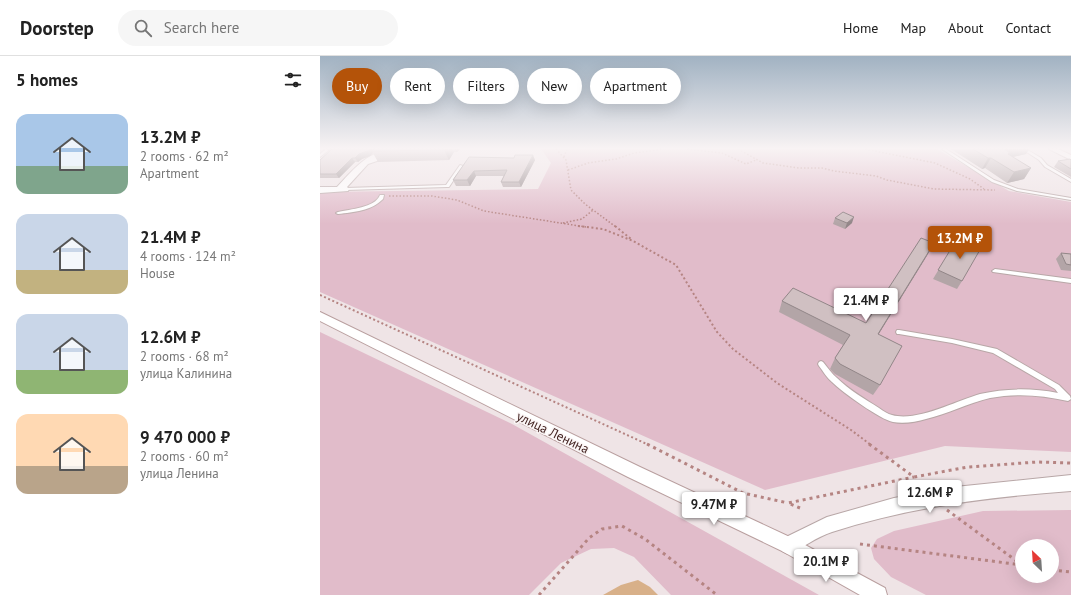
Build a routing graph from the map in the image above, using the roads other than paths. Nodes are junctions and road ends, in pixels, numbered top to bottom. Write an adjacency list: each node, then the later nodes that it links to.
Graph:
1 (355, 174): 6 (main road)
2 (455, 174): 6 (lane)
3 (983, 174): 9 (lane)
4 (1060, 174): 5 (lane)
5 (1071, 181)
6 (343, 189): 7 (main road)
7 (320, 190)
8 (382, 196): 10 (lane)
9 (1071, 199)
10 (338, 213)
11 (995, 272): 12 (lane)
12 (1071, 281)
13 (320, 316): 18 (main road, улица Ленина)
14 (899, 332): 16 (lane)
15 (821, 364): 16 (lane)
16 (1070, 400)
17 (1071, 483): 18 (main road)
18 (788, 545): 19 (main road, улица Ленина)
19 (878, 595)

